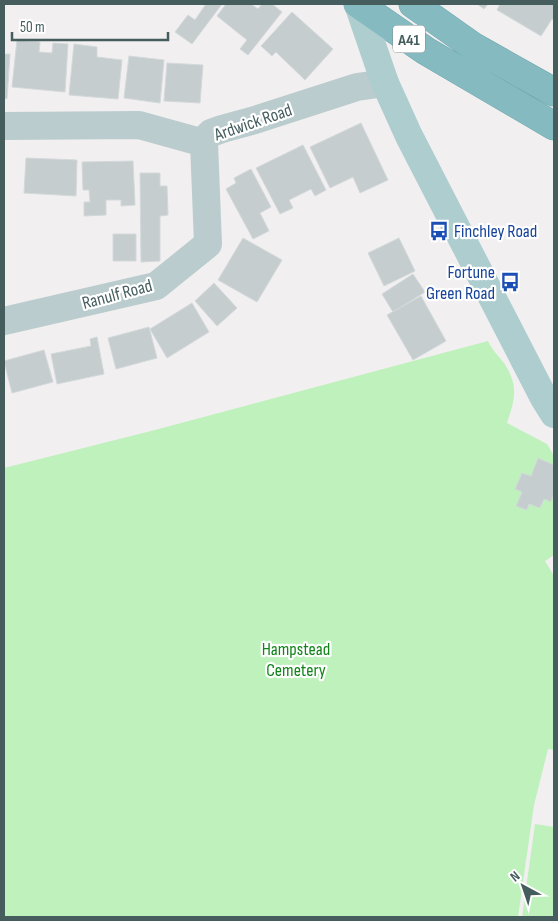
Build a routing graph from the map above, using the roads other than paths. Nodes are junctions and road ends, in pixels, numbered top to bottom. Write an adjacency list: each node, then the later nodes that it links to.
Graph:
1 (358, 4): 3 (main road); 6 (highway, A41)
2 (413, 4): 4 (highway, A41)
3 (385, 83): 7 (street, Ardwick Road); 9 (main road)
4 (554, 92)
5 (4, 126): 7 (street, Ardwick Road)
6 (554, 126)
7 (204, 143): 8 (street, Ranulf Road)
8 (4, 322)
9 (554, 414)

